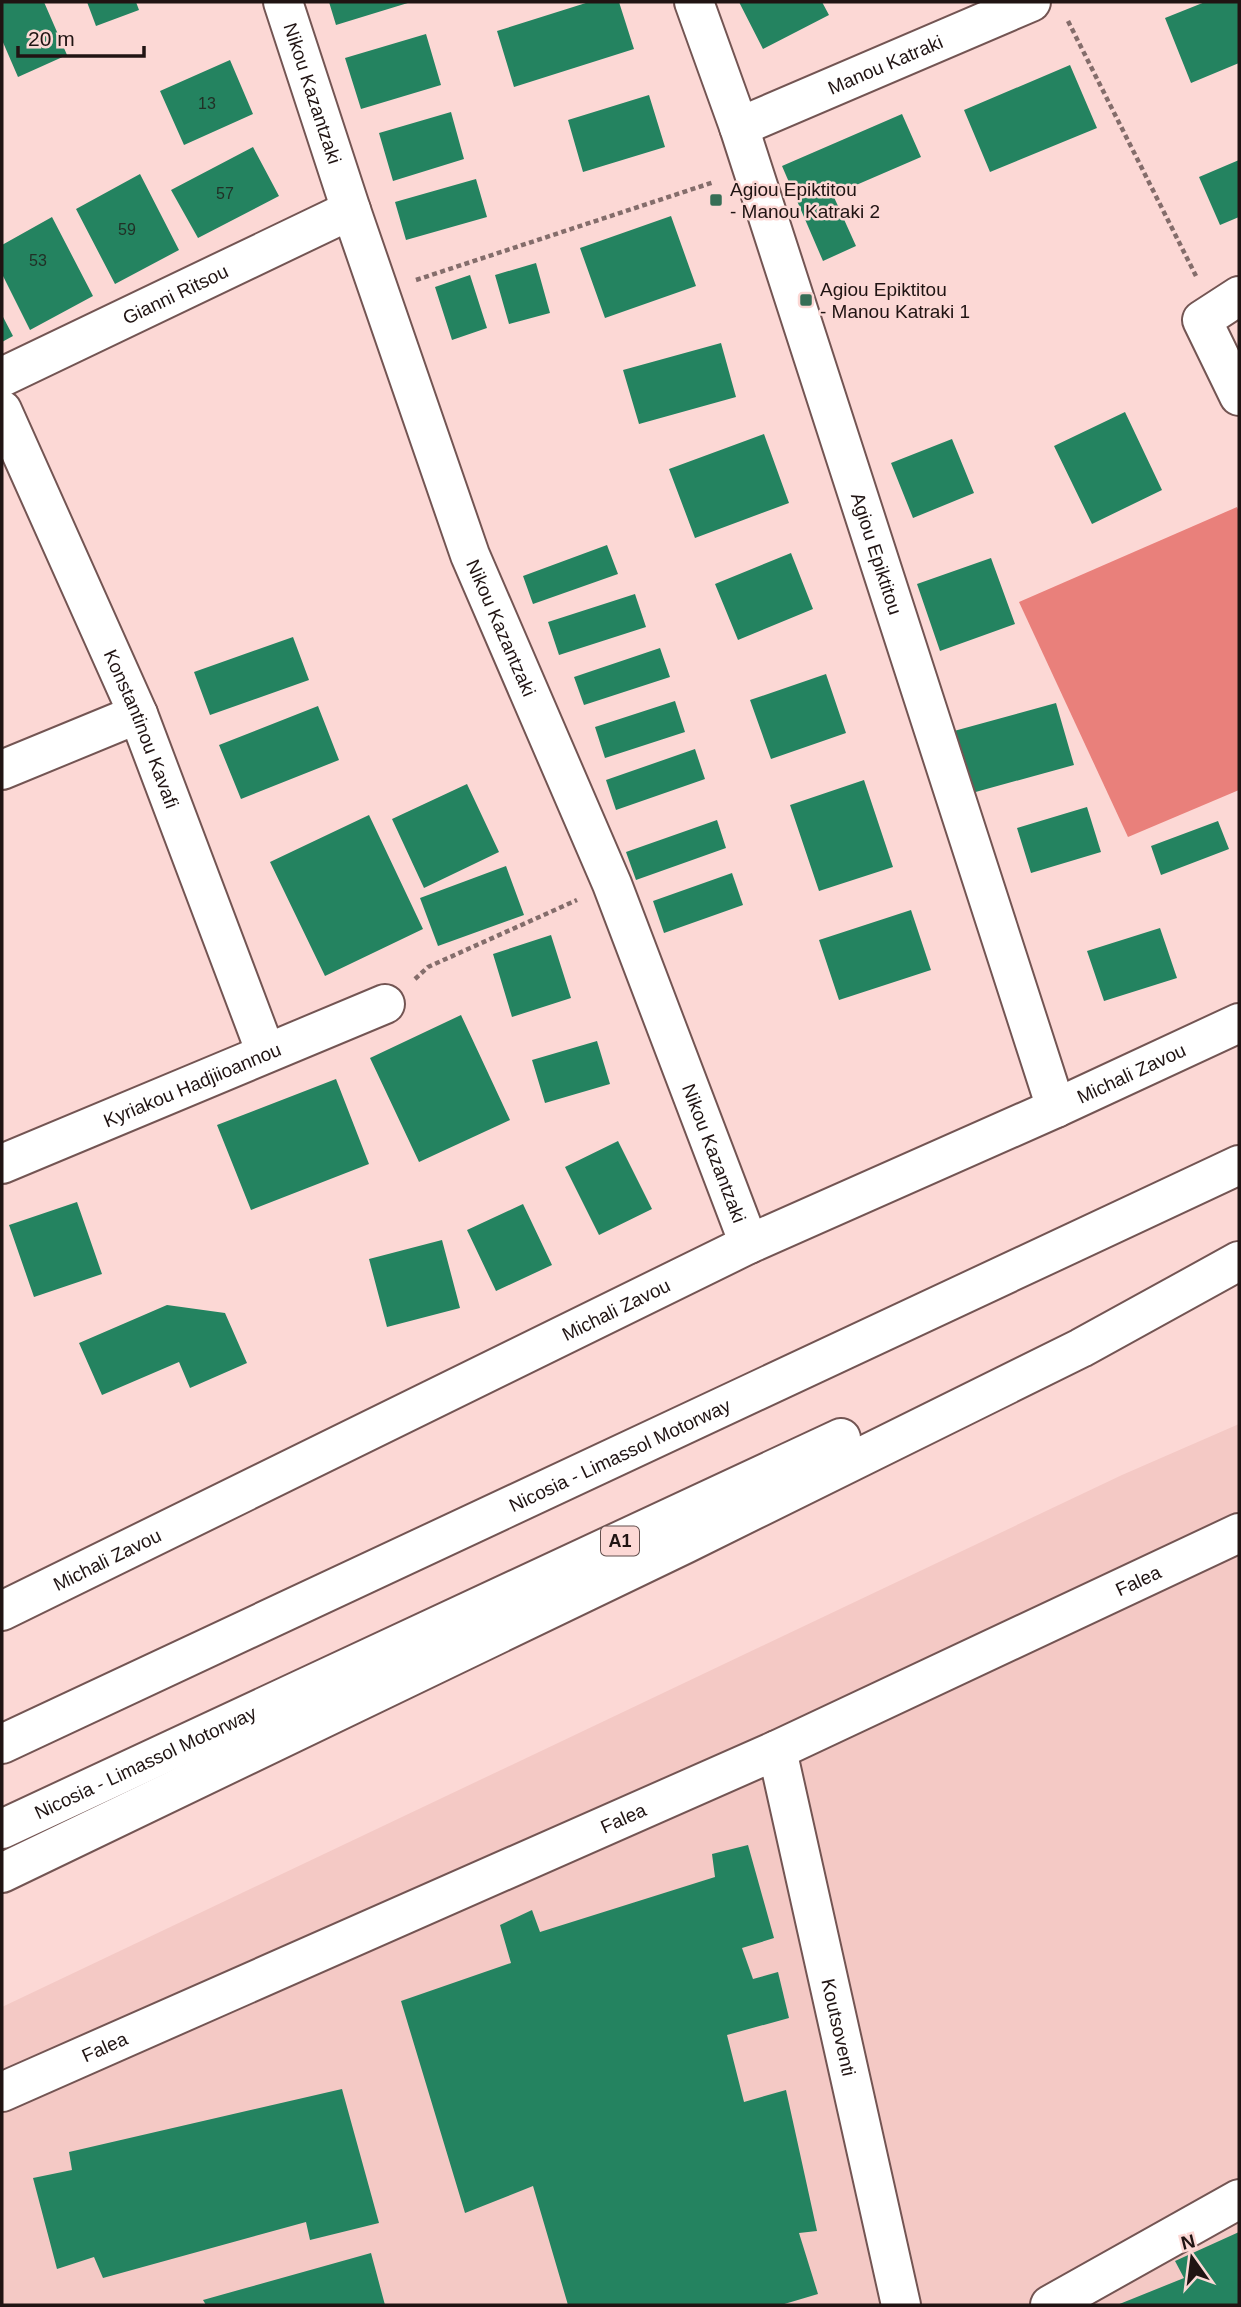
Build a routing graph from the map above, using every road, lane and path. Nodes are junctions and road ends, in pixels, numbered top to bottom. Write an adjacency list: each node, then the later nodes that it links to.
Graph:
1 (283, 2): 6 (main road, Nikou Kazantzaki)
2 (694, 2): 4 (main road, Agiou Epiktitou)
3 (1048, 8): 4 (main road, Manou Katraki); 8 (path)
4 (739, 127): 5 (main road, Agiou Epiktitou)
5 (752, 169): 7 (path); 18 (main road, Agiou Epiktitou)
6 (351, 210): 7 (main road, Nikou Kazantzaki); 9 (main road, Gianni Ritsou)
7 (379, 292): 14 (main road, Nikou Kazantzaki)
8 (1227, 304): 10 (main road)
9 (2, 377)
10 (1239, 396)
11 (2, 410): 12 (main road, Konstantinou Kavafi)
12 (138, 714): 13 (main road); 17 (main road, Konstantinou Kavafi)
13 (2, 770)
14 (612, 884): 15 (path); 21 (main road, Nikou Kazantzaki)
15 (384, 1004): 17 (main road, Kyriakou Hadjiioannou)
16 (1239, 1023): 18 (main road, Michali Zavou)
17 (266, 1053): 19 (main road, Kyriakou Hadjiioannou)
18 (1056, 1108): 21 (main road, Michali Zavou)
19 (2, 1164)
20 (1239, 1165): 26 (main road, Nicosia - Limassol Motorway)
21 (750, 1244): 25 (main road, Michali Zavou)
22 (1239, 1252): 30 (main road, Nicosia - Limassol Motorway / A1)
23 (1239, 1261): 31 (main road)
24 (1239, 1533): 29 (main road, Falea)
25 (2, 1611)
26 (64, 1715): 27 (main road); 28 (main road, Nicosia - Limassol Motorway)
27 (2, 1738)
28 (2, 1744)
29 (777, 1750): 32 (main road, Falea); 34 (main road, Koutsoventi)
30 (2, 1829)
31 (2, 1873)
32 (2, 2092)
33 (1239, 2199): 35 (main road)
34 (901, 2305)
35 (1049, 2305)

